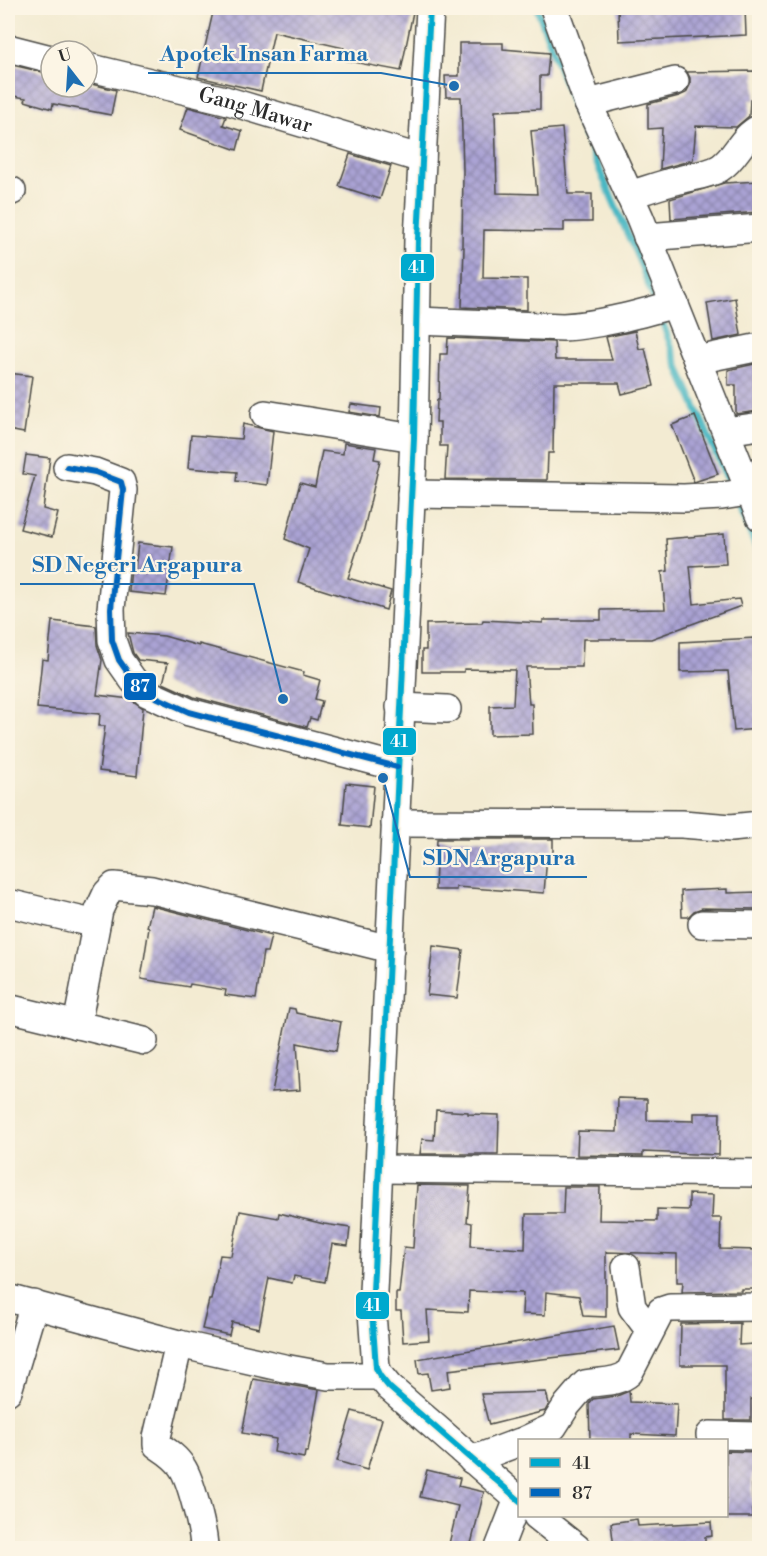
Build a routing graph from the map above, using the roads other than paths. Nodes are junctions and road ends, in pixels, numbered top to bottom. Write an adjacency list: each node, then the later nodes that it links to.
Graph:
1 (430, 8): 9 (street)
2 (554, 8): 7 (street)
3 (8, 48): 4 (street)
4 (39, 55)
5 (99, 70): 9 (street, Gang Mawar)
6 (675, 81): 7 (street)
7 (588, 103): 10 (street)
8 (759, 128): 10 (street)
9 (422, 159): 14 (street)
10 (629, 195): 12 (street)
11 (759, 228): 12 (street)
12 (647, 237): 13 (street)
13 (675, 304): 14 (street); 16 (street)
14 (417, 321): 20 (street)
15 (759, 347): 16 (street)
16 (697, 360): 19 (street)
17 (265, 414): 20 (street)
18 (759, 426): 19 (street)
19 (726, 431): 22 (street)
20 (414, 438): 23 (street)
21 (67, 467): 27 (street)
22 (748, 492): 23 (street); 24 (street)
23 (411, 494): 25 (street)
24 (759, 517)
25 (400, 707): 26 (street); 27 (street)
26 (447, 709)
27 (398, 767): 28 (street)
28 (395, 823): 29 (street); 34 (street)
29 (759, 825)
30 (8, 903): 31 (street)
31 (96, 924): 34 (street); 36 (street)
32 (702, 924): 33 (street)
33 (759, 925)
34 (390, 949): 38 (street)
35 (8, 1008): 36 (street)
36 (77, 1025): 37 (street)
37 (144, 1041)
38 (380, 1169): 39 (street); 46 (street)
39 (759, 1173)
40 (626, 1267): 44 (street)
41 (8, 1298): 42 (street)
42 (34, 1304): 45 (street); 47 (street)
43 (759, 1307): 44 (street)
44 (650, 1331): 50 (street)
45 (178, 1344): 46 (street); 56 (street)
46 (380, 1376): 52 (street)
47 (8, 1391)
48 (710, 1434): 49 (street)
49 (759, 1436)
50 (527, 1439)
51 (518, 1443): 52 (street)
52 (472, 1460): 53 (street)
53 (518, 1499)
54 (518, 1517): 57 (street)
55 (540, 1517): 58 (street)
56 (204, 1548)
57 (499, 1548)
58 (577, 1548)

